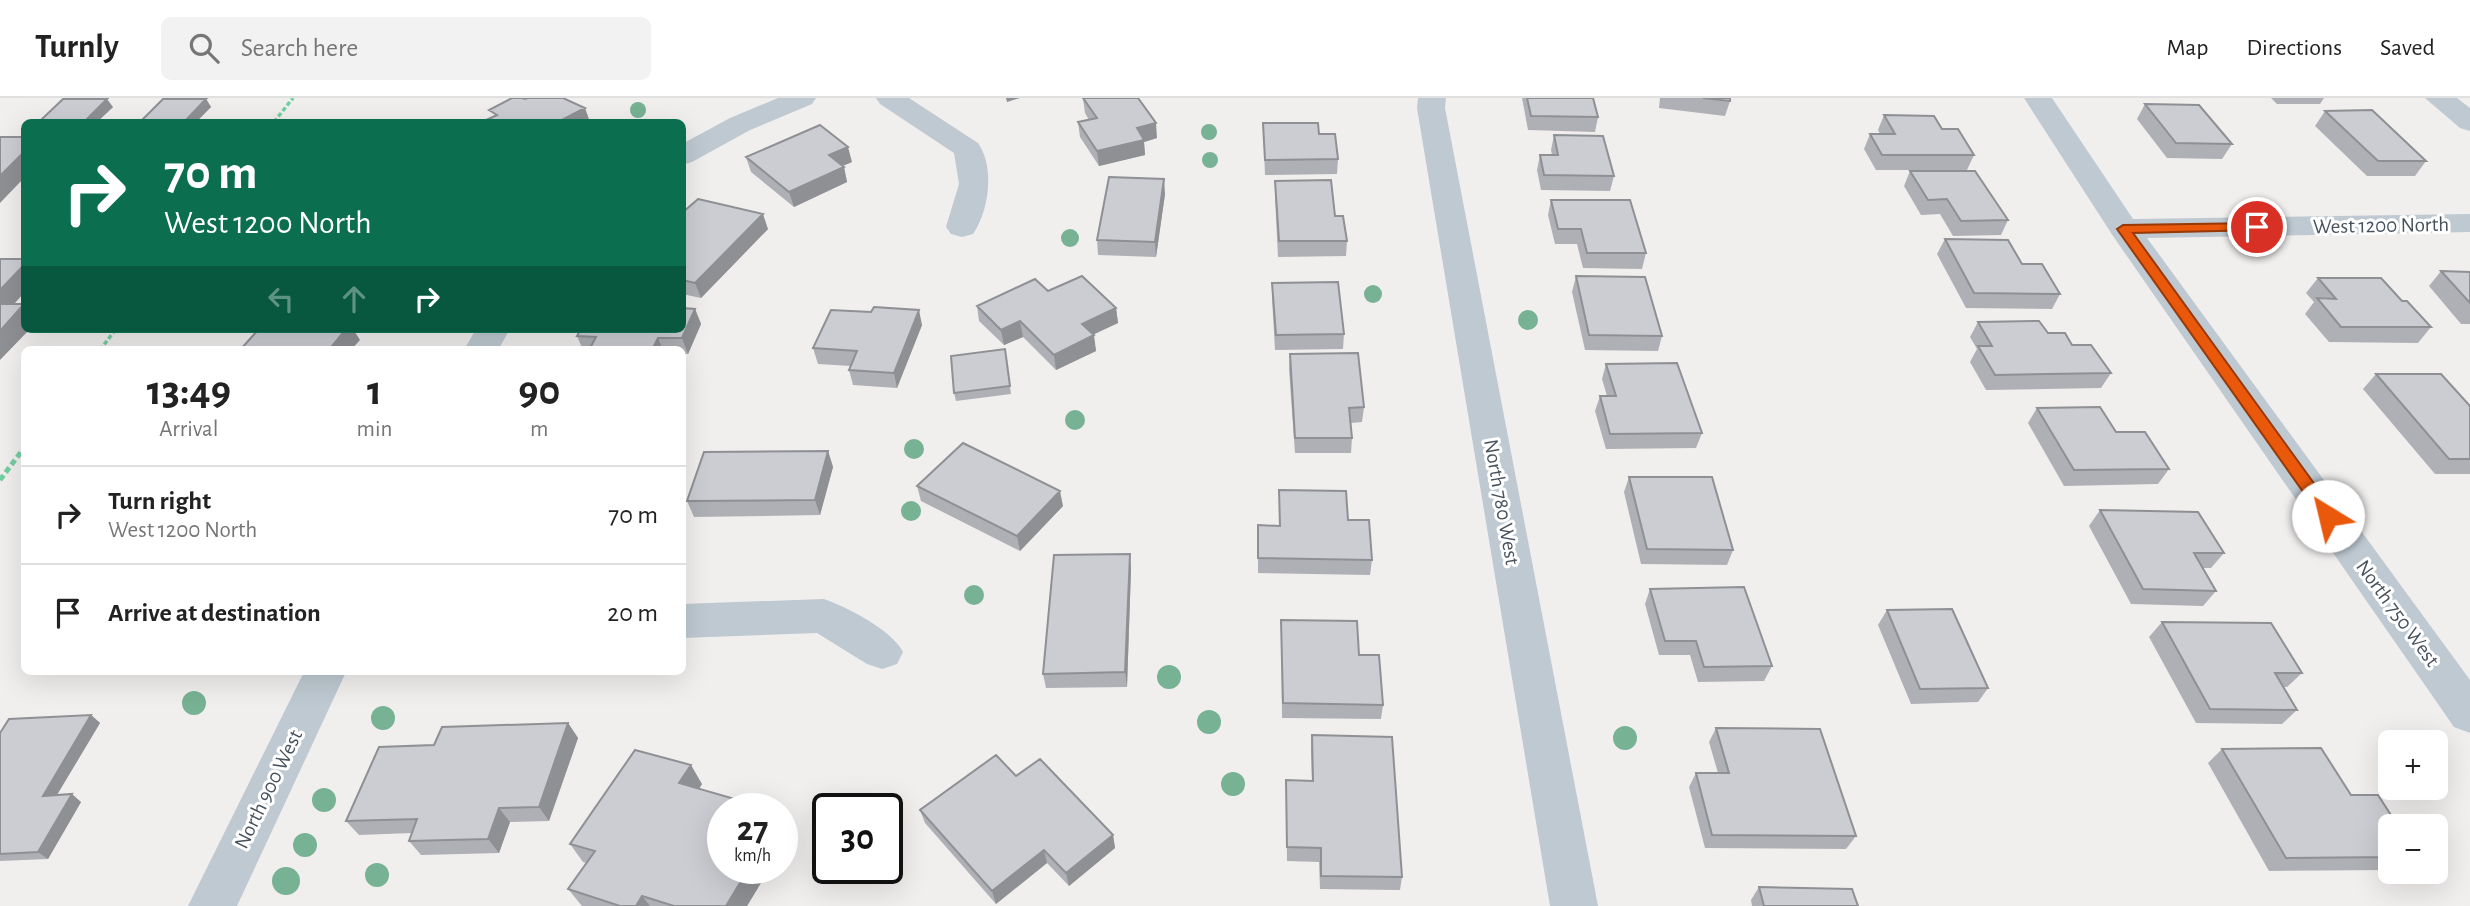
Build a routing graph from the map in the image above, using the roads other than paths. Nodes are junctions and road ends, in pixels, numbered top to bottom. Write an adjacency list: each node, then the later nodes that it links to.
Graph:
1 (802, 98): 7 (street)
2 (890, 98): 9 (street)
3 (1432, 98): 16 (street, North 780 West)
4 (2038, 98): 10 (street, North 750 West)
5 (2439, 98): 6 (street)
6 (2470, 122)
7 (686, 154)
8 (2470, 223): 10 (street, West 1200 North)
9 (962, 228)
10 (2123, 229): 14 (street, North 750 West)
11 (686, 621): 12 (street)
12 (882, 652)
13 (324, 675): 15 (street, North 900 West)
14 (2470, 714)
15 (212, 906)
16 (1574, 906)

